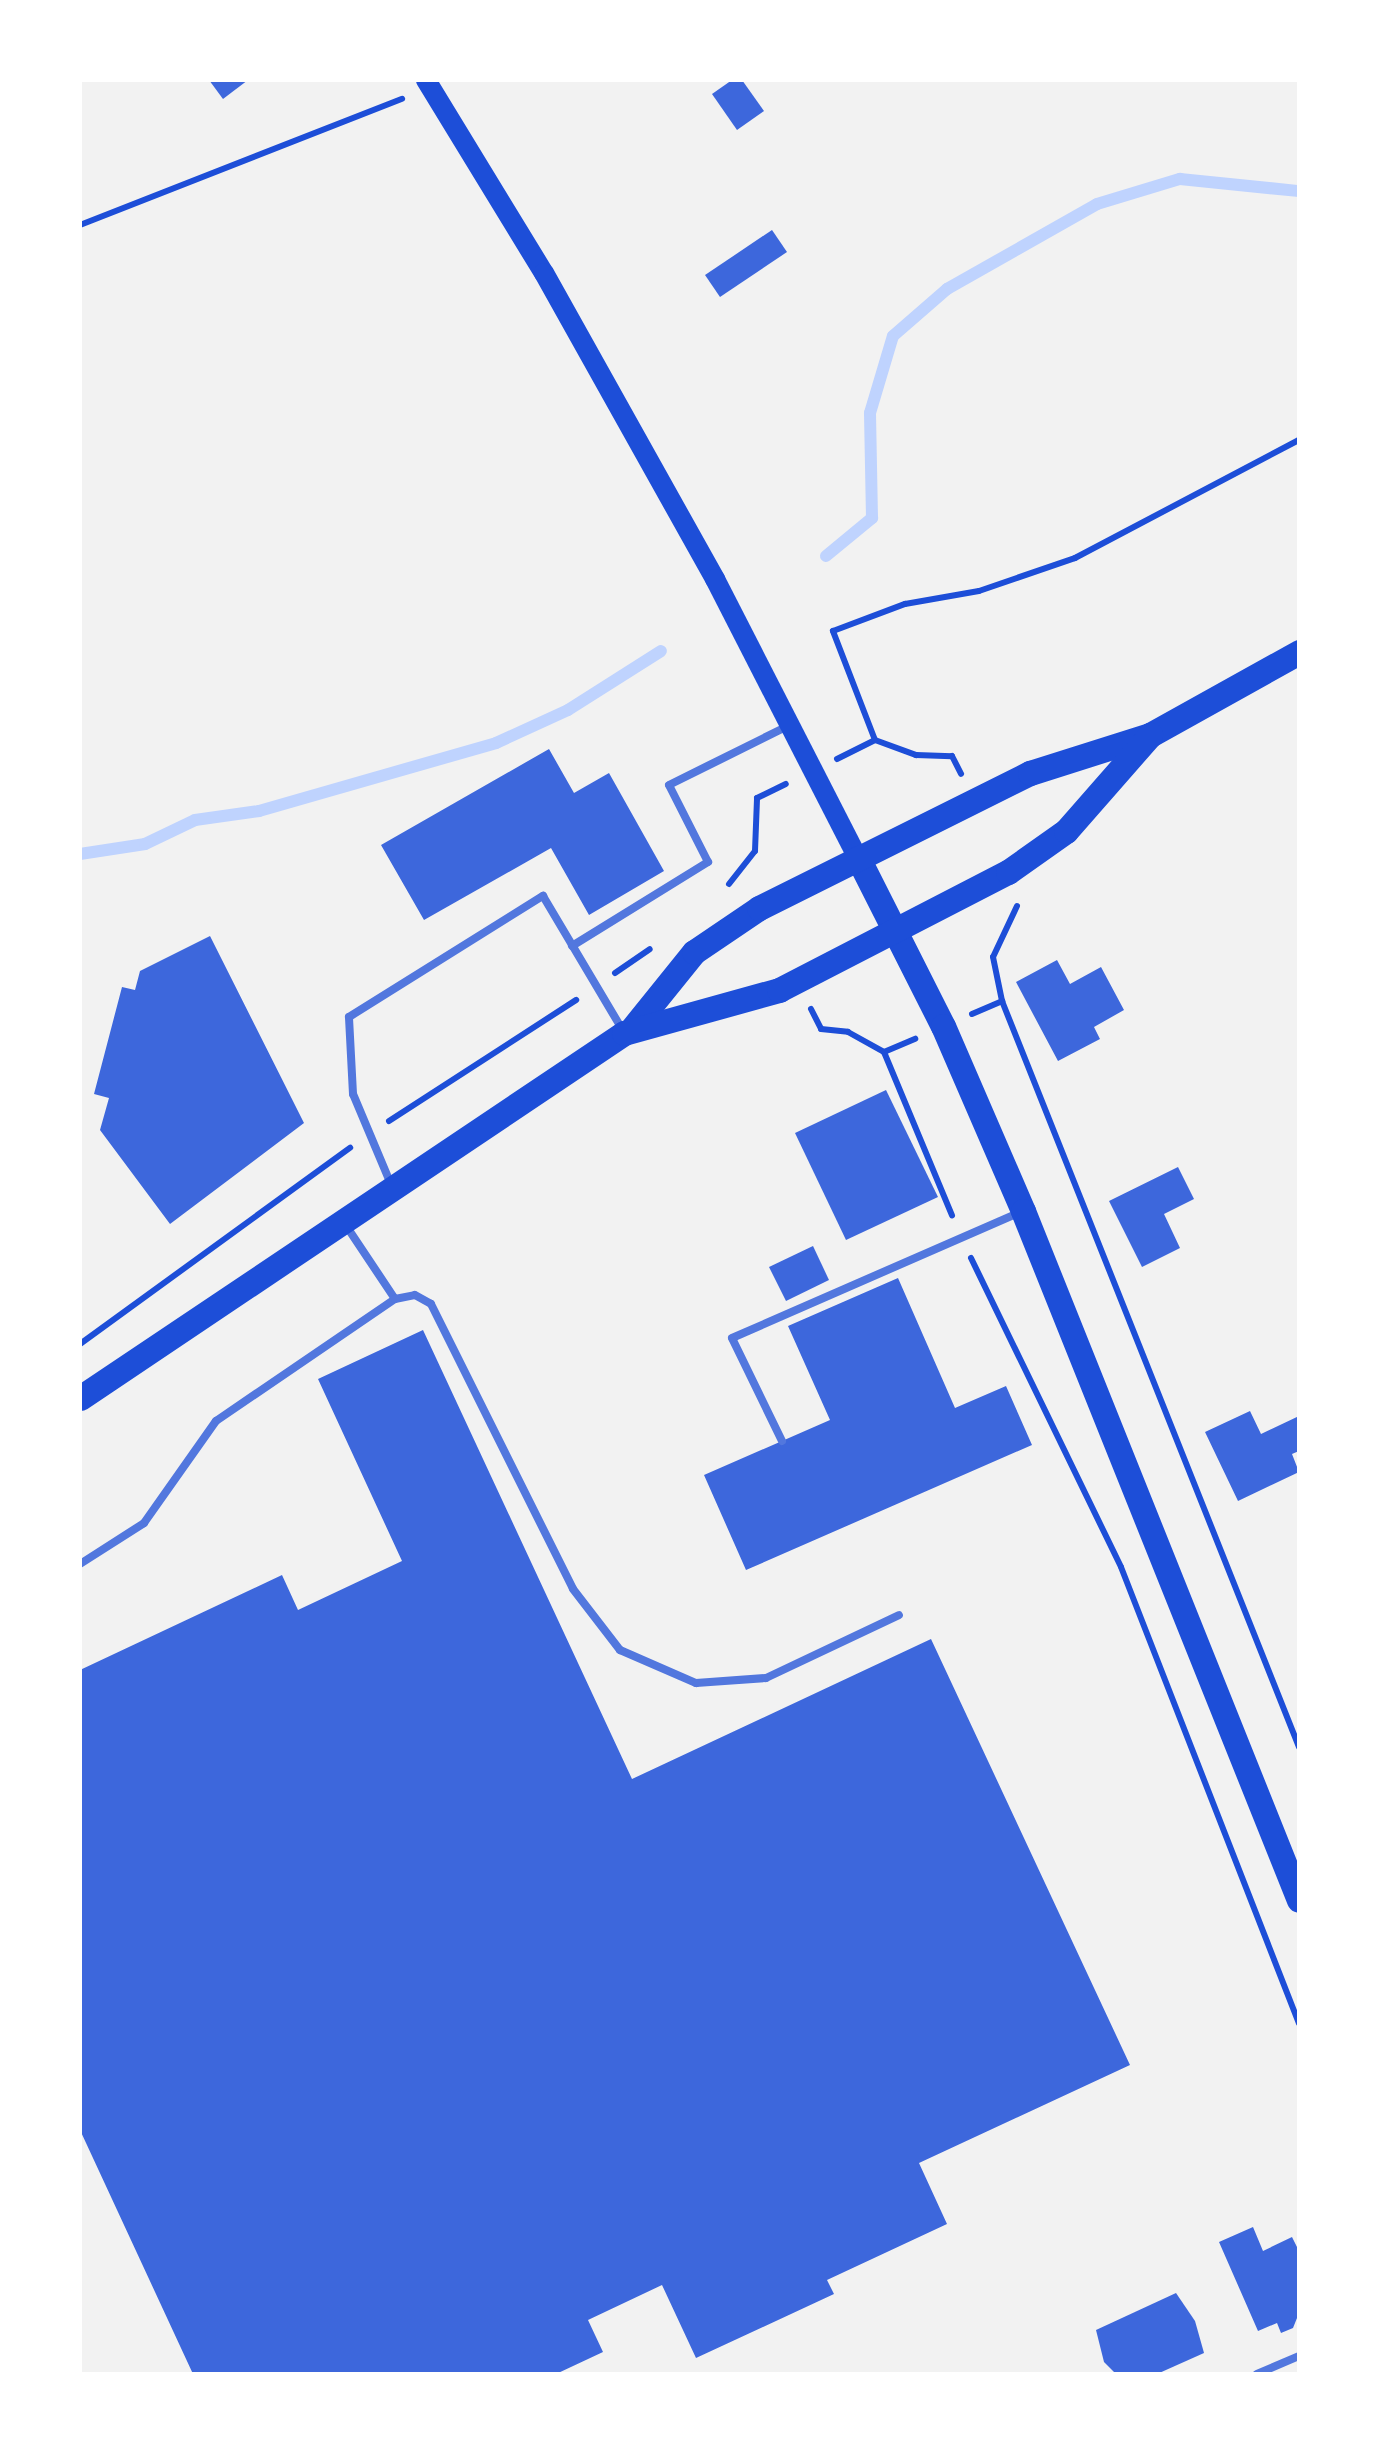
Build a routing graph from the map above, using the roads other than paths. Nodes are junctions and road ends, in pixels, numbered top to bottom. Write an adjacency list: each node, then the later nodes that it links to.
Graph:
1 (429, 84): 3 (main road)
2 (1299, 652): 4 (main road)
3 (791, 724): 5 (main road); 7 (lane)
4 (1150, 735): 5 (main road); 6 (main road)
5 (858, 858): 6 (main road); 8 (main road)
6 (894, 931): 8 (main road); 10 (main road)
7 (572, 946): 8 (lane); 9 (lane)
8 (628, 1032): 9 (main road)
9 (392, 1186): 11 (main road)
10 (1023, 1211): 14 (lane); 17 (main road)
11 (342, 1220): 12 (lane); 13 (main road)
12 (395, 1300): 15 (lane); 16 (lane)
13 (80, 1398)
14 (782, 1441)
15 (80, 1564)
16 (899, 1615)
17 (1299, 1900)
18 (1299, 2356): 19 (lane)
19 (1257, 2374)

